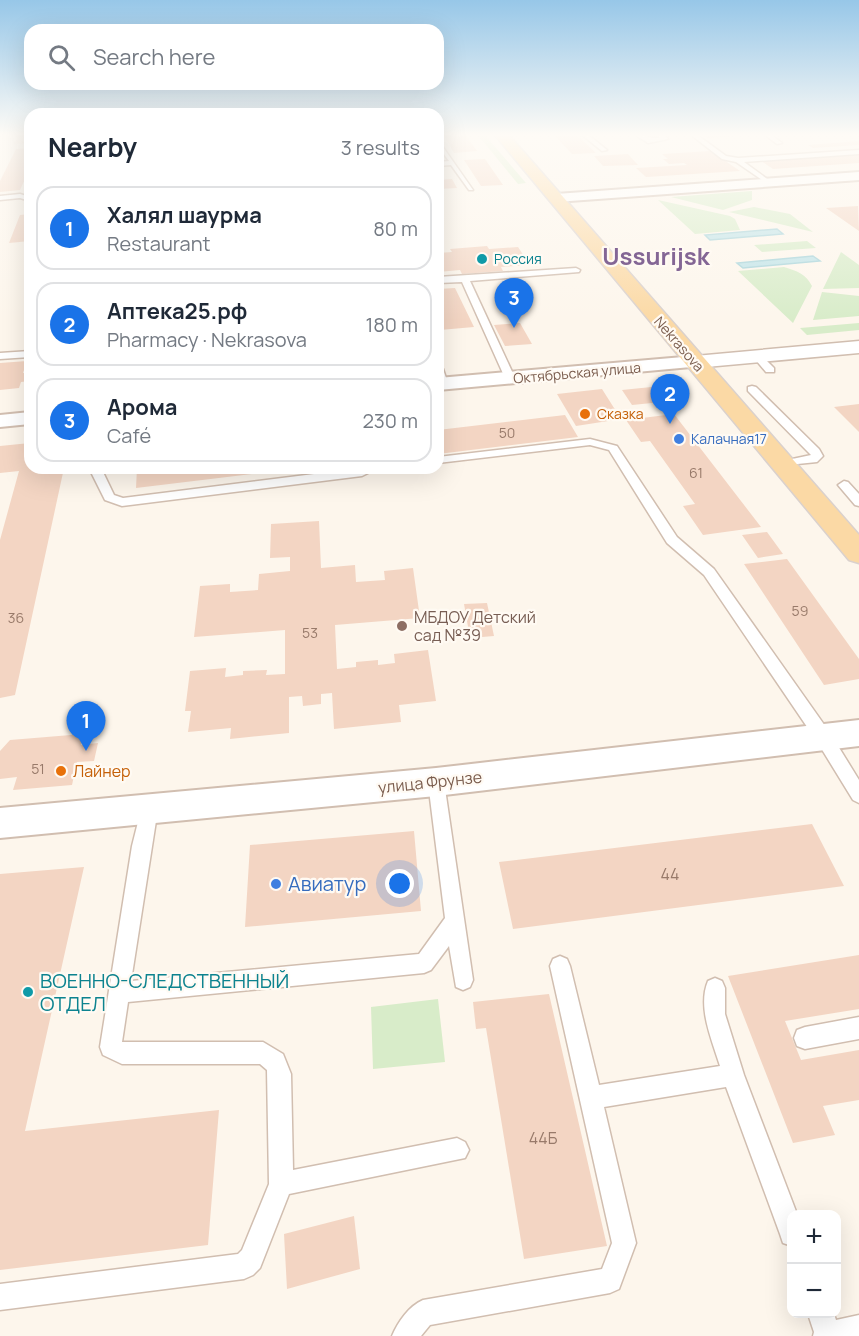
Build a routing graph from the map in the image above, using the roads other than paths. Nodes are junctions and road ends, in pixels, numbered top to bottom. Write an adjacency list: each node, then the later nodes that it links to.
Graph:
1 (17, 196): 3 (lane)
2 (578, 196): 4 (street)
3 (0, 198)
4 (556, 198): 11 (main road, Nekrasova)
5 (576, 270): 6 (lane)
6 (465, 279): 7 (lane); 12 (lane)
7 (444, 280)
8 (859, 347): 11 (street, Октябрьская улица)
9 (24, 354): 10 (lane)
10 (0, 356)
11 (695, 362): 12 (street, Октябрьская улица); 18 (main road, Nekrasova)
12 (510, 378): 13 (street, Октябрьская улица)
13 (444, 379)
14 (752, 388): 18 (lane)
15 (24, 419): 16 (street)
16 (0, 421)
17 (444, 459): 25 (lane)
18 (782, 464): 23 (main road, Nekrasova)
19 (98, 474): 20 (lane)
20 (346, 474)
21 (844, 485): 22 (lane)
22 (859, 502)
23 (856, 545)
24 (859, 733): 25 (street, улица Фрунзе)
25 (824, 738): 26 (street, улица Фрунзе); 27 (lane)
26 (436, 782): 28 (street, улица Фрунзе); 30 (lane)
27 (859, 795)
28 (149, 808): 29 (street, улица Фрунзе); 34 (lane)
29 (0, 823)
30 (455, 921): 32 (lane); 34 (lane)
31 (560, 966): 38 (lane)
32 (463, 980)
33 (715, 988): 37 (lane)
34 (118, 993): 40 (lane)
35 (859, 1028): 36 (lane)
36 (805, 1038)
37 (733, 1075): 38 (lane); 41 (lane)
38 (590, 1098): 45 (lane)
39 (457, 1150): 40 (lane)
40 (281, 1184): 42 (lane)
41 (787, 1221)
42 (0, 1297)
43 (822, 1318): 46 (lane)
44 (859, 1328): 46 (lane)
45 (405, 1336)
46 (828, 1336)

